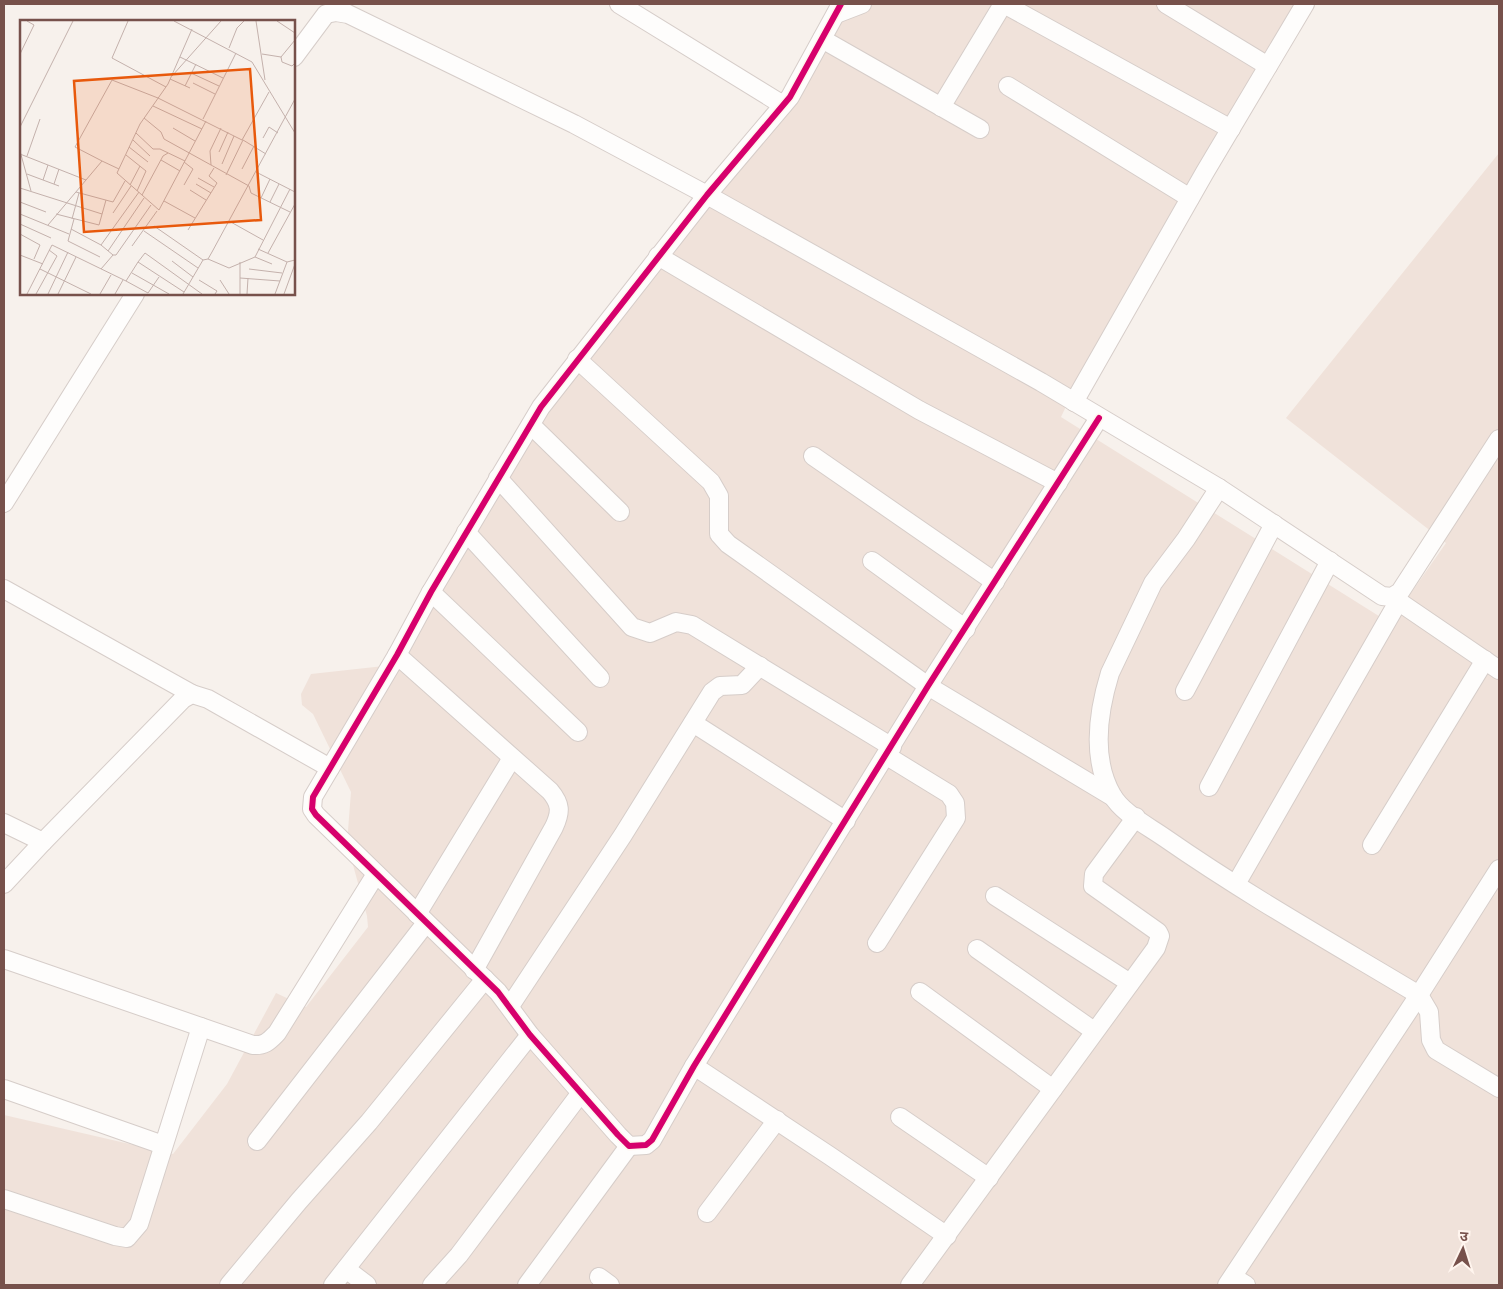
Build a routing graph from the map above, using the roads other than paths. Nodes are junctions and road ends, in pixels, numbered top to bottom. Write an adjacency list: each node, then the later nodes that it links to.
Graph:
1 (619, 4): 11 (street)
2 (862, 4): 6 (street)
3 (1004, 4): 12 (street); 14 (street)
4 (1166, 4): 9 (street)
5 (1305, 4): 9 (street)
6 (838, 9): 7 (street)
7 (822, 39): 11 (street); 12 (street)
8 (295, 56): 15 (street)
9 (1268, 66): 14 (street)
10 (1008, 86): 16 (street)
11 (783, 105): 15 (street)
12 (941, 107): 13 (street)
13 (980, 129)
14 (1230, 129): 16 (street)
15 (707, 195): 17 (street); 20 (street)
16 (1190, 198): 20 (street)
17 (658, 256): 19 (street); 26 (street)
18 (134, 295): 28 (street)
19 (577, 359): 22 (street); 43 (street)
20 (1074, 402): 21 (street)
21 (1099, 418): 26 (street); 27 (street)
22 (531, 425): 25 (street); 29 (street)
23 (1499, 439): 37 (street)
24 (813, 456): 34 (street)
25 (498, 478): 31 (street); 41 (street)
26 (1058, 483): 34 (street)
27 (1220, 488): 30 (street); 52 (street)
28 (4, 503)
29 (620, 512)
30 (1274, 524): 33 (street); 44 (street)
31 (466, 532): 36 (street); 42 (street)
32 (872, 561): 38 (street)
33 (1330, 561): 37 (street); 51 (street)
34 (995, 582): 38 (street)
35 (4, 589): 45 (street)
36 (431, 592): 39 (street); 47 (street)
37 (1395, 599): 40 (street); 61 (street)
38 (966, 629): 43 (street)
39 (397, 656): 49 (street); 50 (street)
40 (1492, 665): 57 (street)
41 (760, 666): 46 (street); 48 (street)
42 (600, 678)
43 (928, 686): 48 (street); 52 (street)
44 (1185, 691)
45 (192, 694): 50 (street); 56 (street)
46 (694, 723): 54 (street); 71 (street)
47 (578, 732)
48 (890, 751): 54 (street); 64 (street)
49 (512, 758): 63 (street); 67 (street)
50 (330, 768): 58 (street)
51 (1209, 787)
52 (1113, 797): 53 (street)
53 (1136, 817): 61 (street); 68 (street)
54 (846, 822): 75 (street)
55 (4, 823): 56 (street)
56 (44, 842): 60 (street)
57 (1372, 845)
58 (376, 874): 63 (street); 72 (street)
59 (1498, 875): 70 (street)
60 (4, 884)
61 (1236, 884): 70 (street)
62 (996, 896): 68 (street)
63 (422, 919): 67 (street); 82 (street)
64 (877, 943)
65 (977, 949): 73 (street)
66 (4, 959): 72 (street)
67 (480, 974): 71 (street); 91 (street)
68 (1130, 983): 73 (street)
69 (920, 992): 78 (street)
70 (1419, 995): 76 (street); 90 (street)
71 (510, 1006): 74 (street)
72 (201, 1027): 83 (street)
73 (1094, 1032): 78 (street)
74 (530, 1035): 79 (street); 89 (street)
75 (694, 1066): 81 (street); 84 (street)
76 (1499, 1088)
77 (4, 1089): 83 (street)
78 (1053, 1089): 85 (street)
79 (580, 1094): 84 (street); 94 (street)
80 (900, 1117): 85 (street)
81 (777, 1120): 87 (street); 88 (street)
82 (257, 1141)
83 (163, 1145): 86 (street)
84 (629, 1146): 95 (street)
85 (989, 1178): 88 (street)
86 (4, 1199)
87 (707, 1213)
88 (947, 1236): 96 (street)
89 (346, 1269): 92 (street); 93 (street)
90 (1236, 1282)
91 (229, 1285)
92 (333, 1285)
93 (367, 1285)
94 (432, 1285)
95 (527, 1285)
96 (910, 1285)

